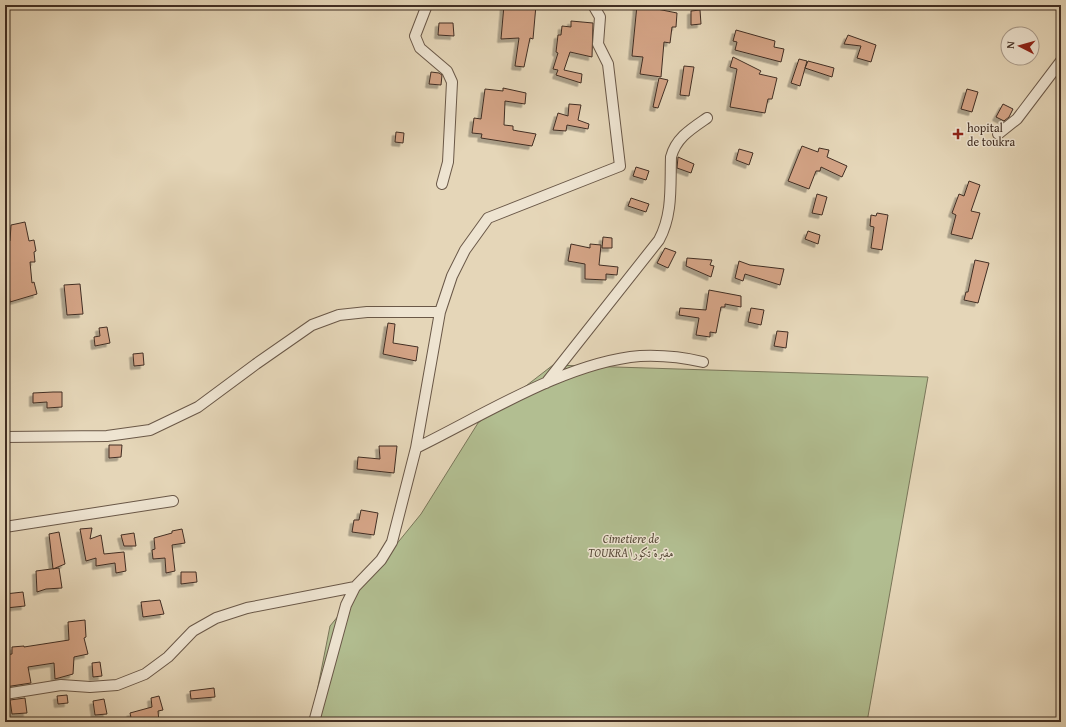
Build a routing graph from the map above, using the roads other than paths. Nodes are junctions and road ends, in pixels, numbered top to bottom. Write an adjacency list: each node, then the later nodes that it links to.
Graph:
1 (427, 5): 6 (street)
2 (593, 5): 7 (street)
3 (1061, 61): 5 (street)
4 (707, 118): 9 (street)
5 (998, 134)
6 (442, 184)
7 (440, 312): 10 (street); 11 (street)
8 (703, 362): 9 (street)
9 (546, 382): 11 (street)
10 (5, 437)
11 (416, 448): 14 (street)
12 (173, 501): 13 (street)
13 (5, 527)
14 (355, 587): 15 (street); 16 (street)
15 (5, 694)
16 (314, 722)

